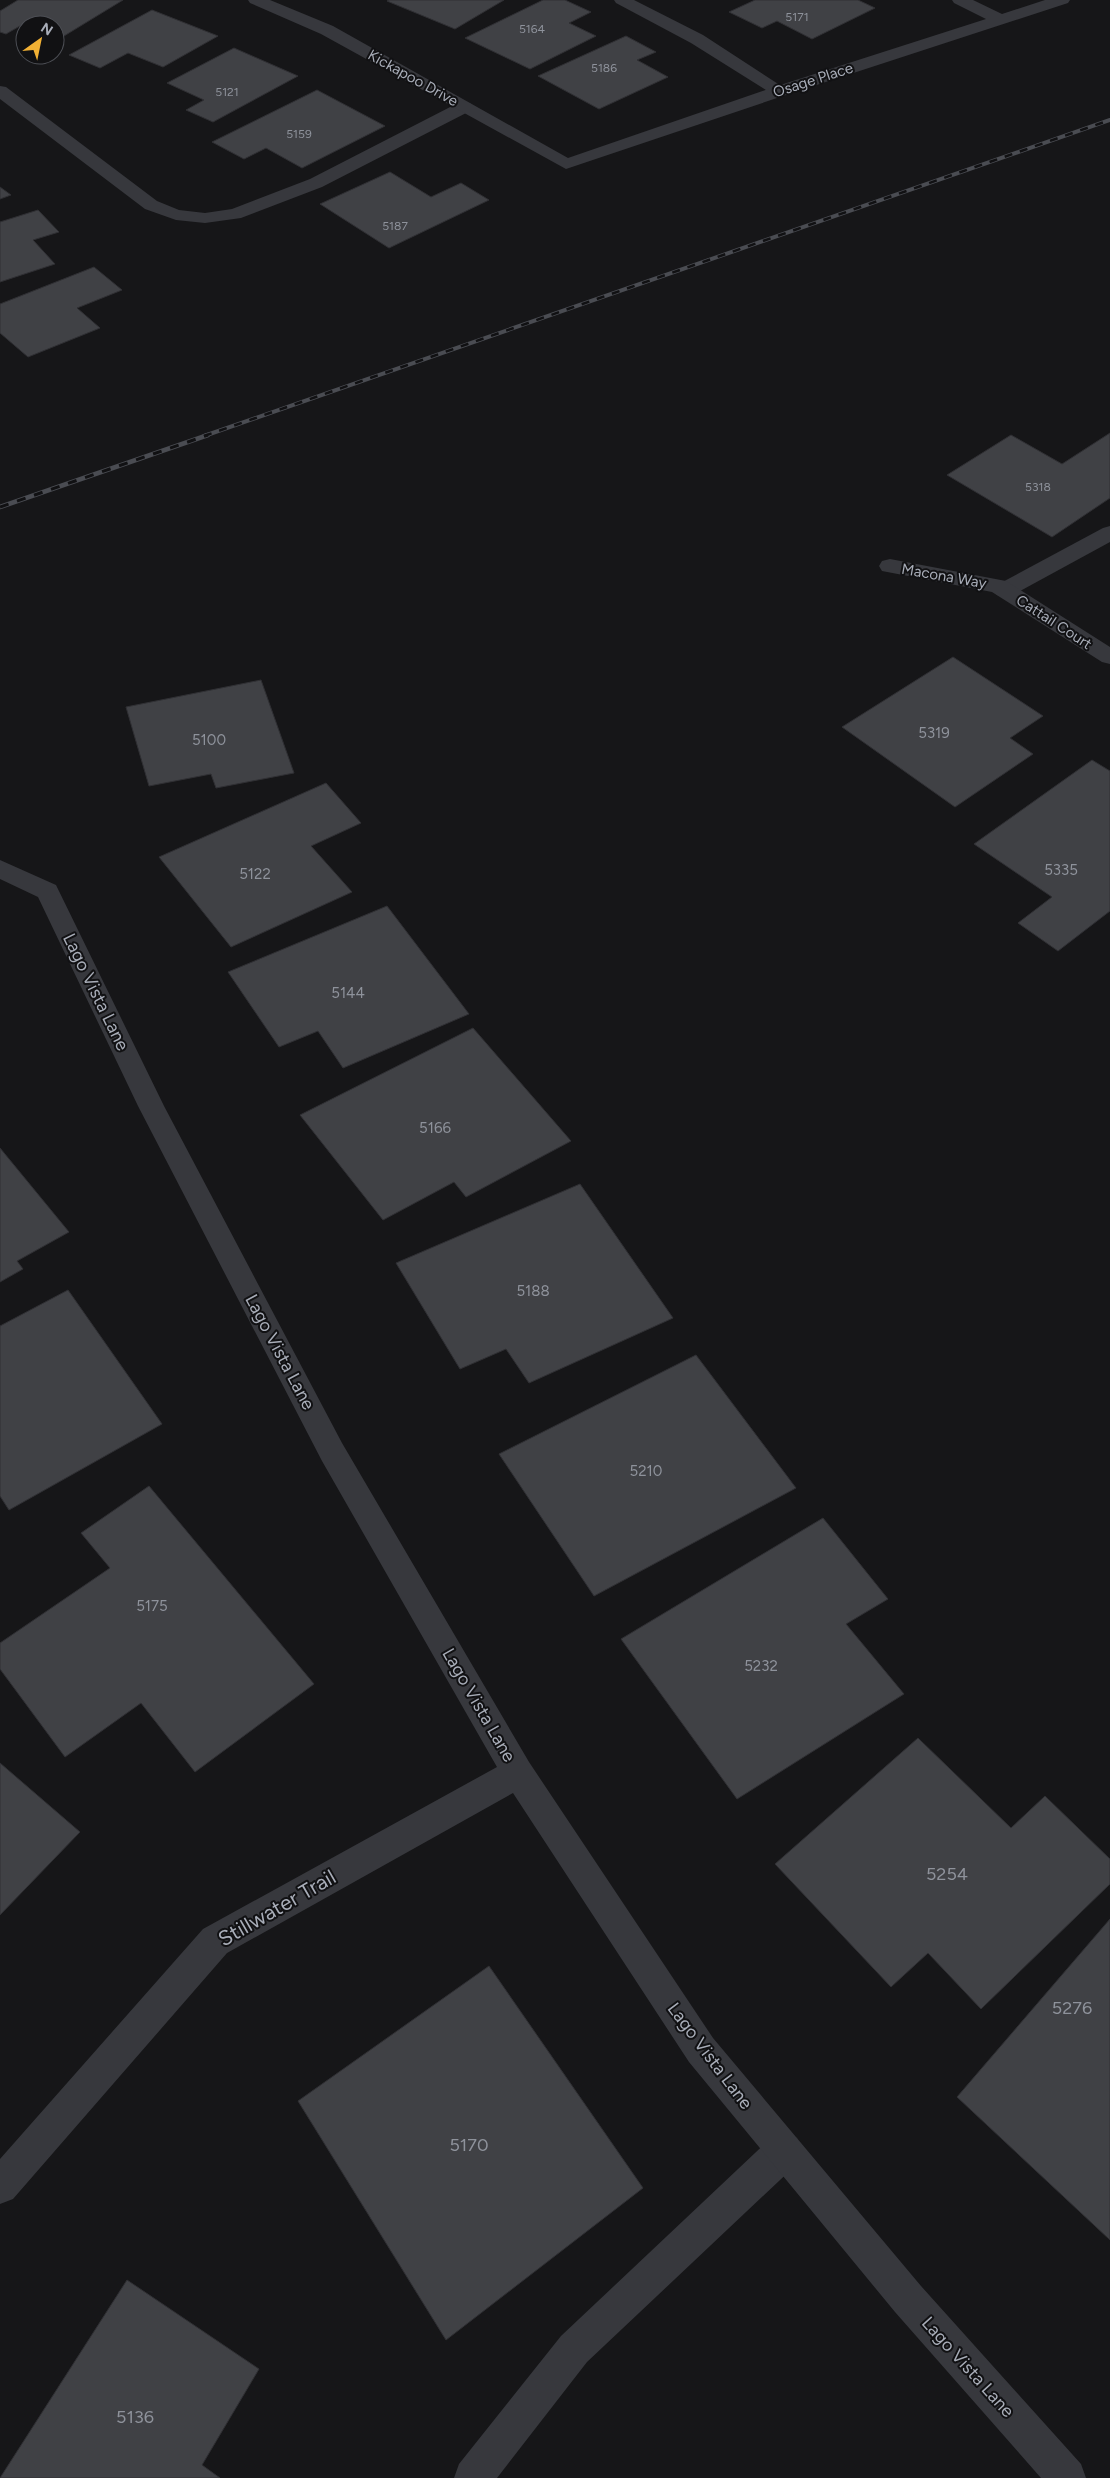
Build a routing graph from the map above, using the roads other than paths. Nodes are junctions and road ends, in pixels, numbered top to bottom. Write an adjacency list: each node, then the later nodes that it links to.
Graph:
1 (256, 0): 8 (street, Kickapoo Drive)
2 (622, 0): 7 (street)
3 (960, 0): 5 (street)
4 (1062, 0): 5 (street, Osage Place)
5 (1001, 20): 7 (street, Osage Place)
6 (0, 91): 8 (street)
7 (780, 91): 9 (street, Osage Place)
8 (464, 107): 9 (street, Kickapoo Drive)
9 (566, 164)
10 (1110, 533): 12 (street)
11 (890, 566): 12 (street, Macona Way)
12 (1001, 588): 13 (street, Cattail Court)
13 (1110, 657)
14 (0, 869): 15 (street, Lago Vista Lane)
15 (518, 1773): 16 (street, Lago Vista Lane); 17 (street, Stillwater Trail)
16 (784, 2151): 18 (street); 19 (street, Lago Vista Lane)
17 (0, 2186)
18 (473, 2478)
19 (1067, 2478)

